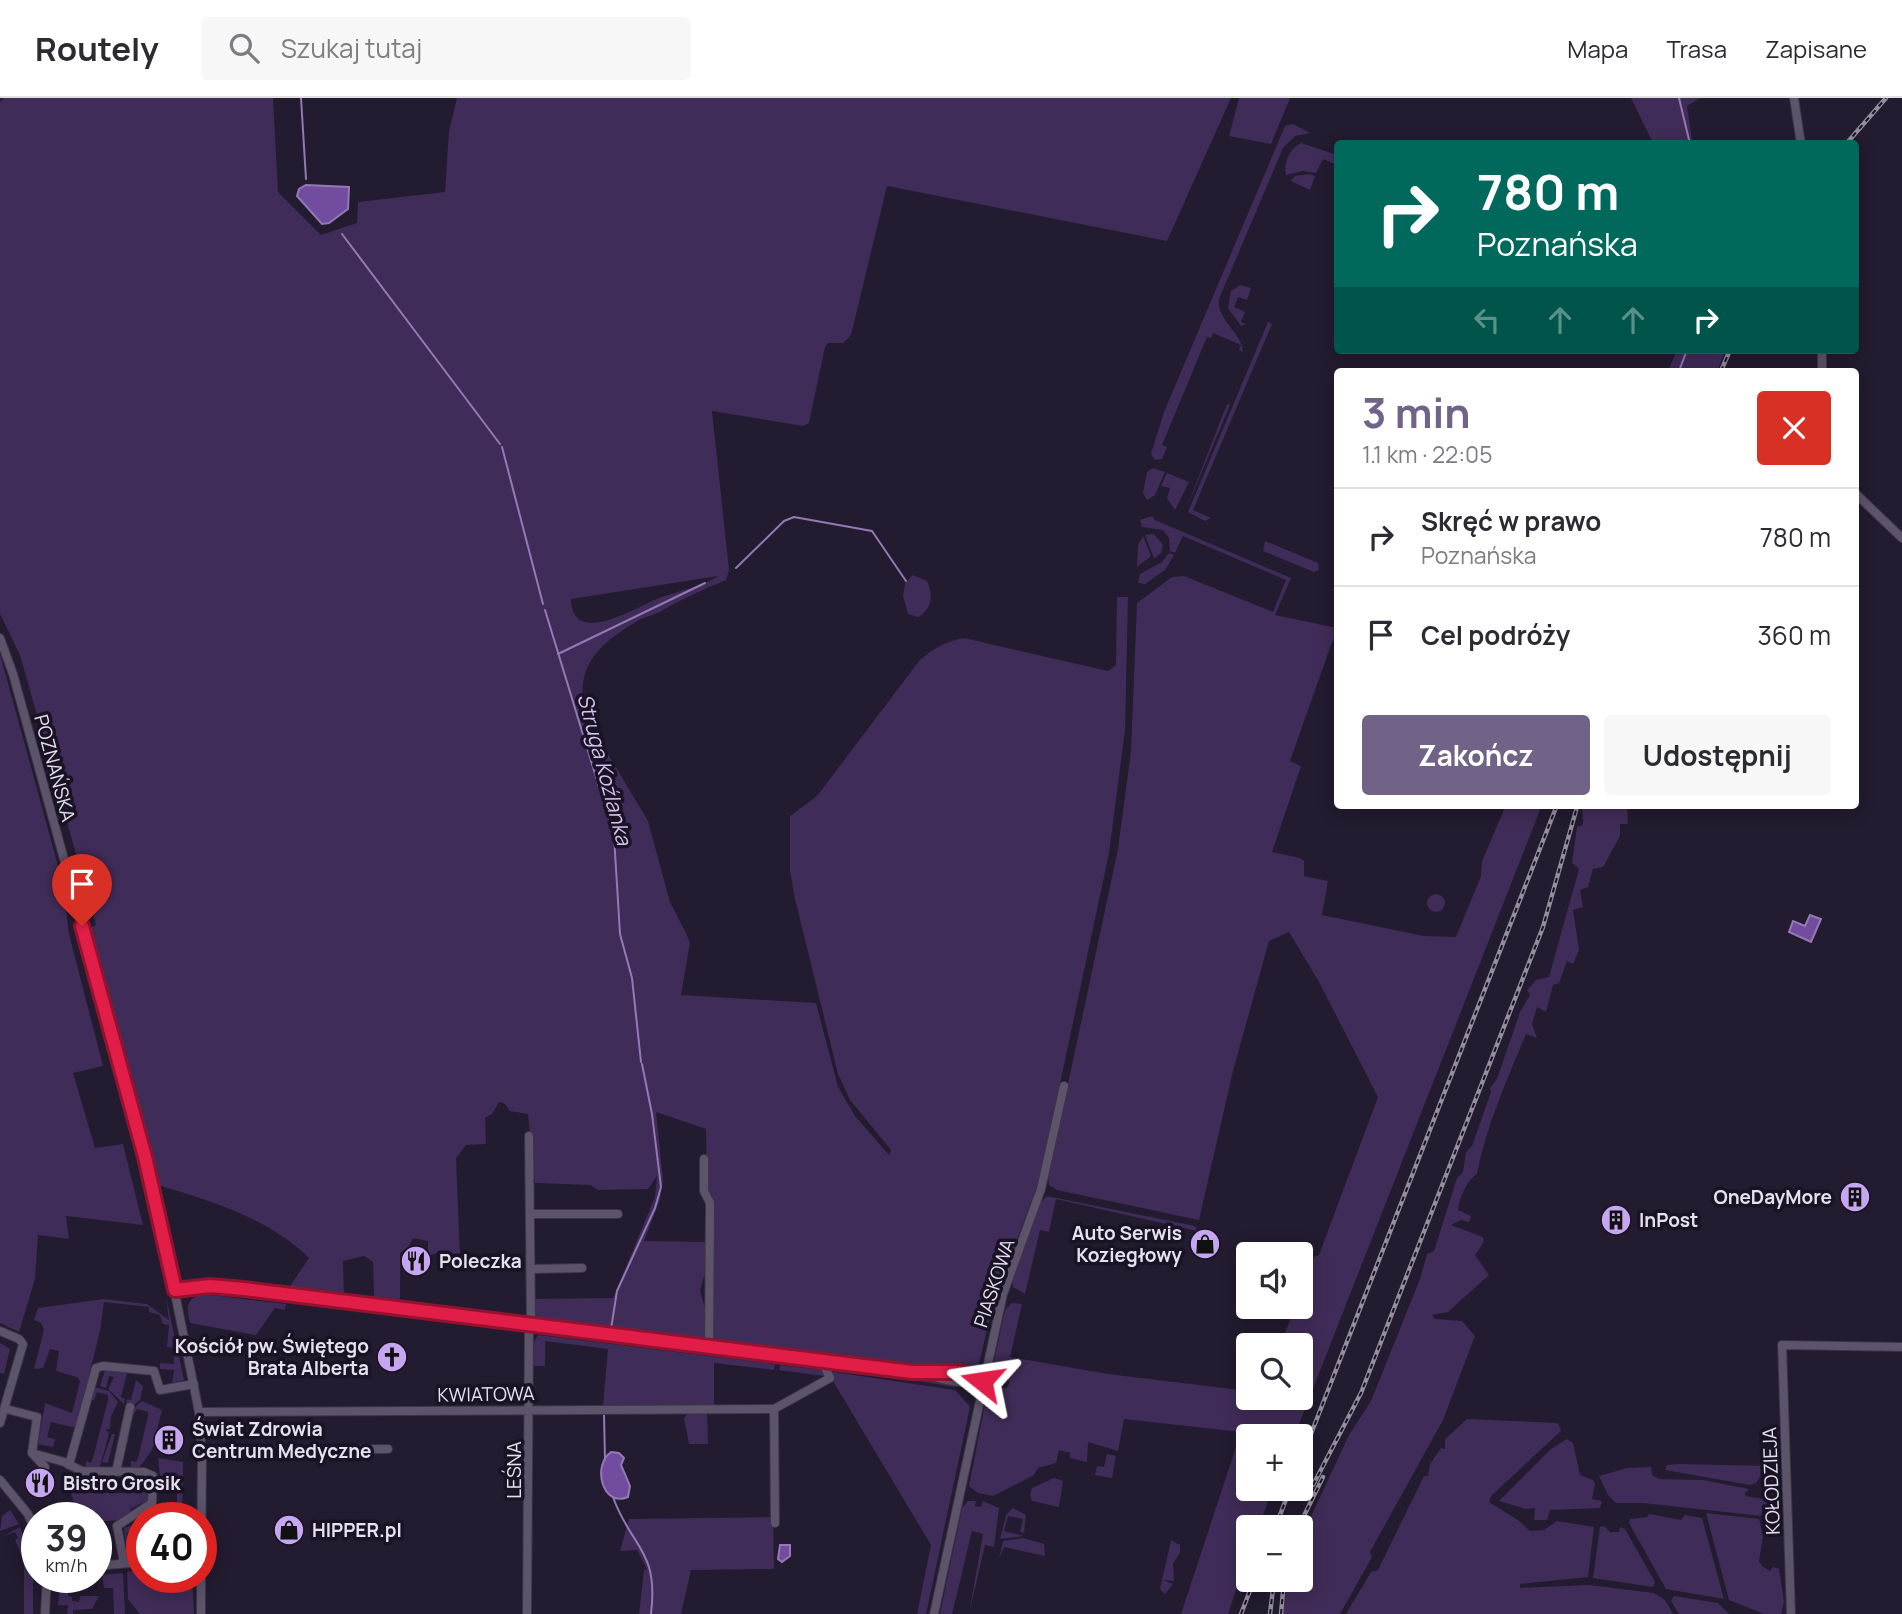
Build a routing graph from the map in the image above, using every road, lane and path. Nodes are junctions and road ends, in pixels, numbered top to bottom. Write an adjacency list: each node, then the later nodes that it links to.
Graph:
1 (1794, 98): 2 (street)
2 (1800, 139)
3 (1859, 497): 4 (street)
4 (1902, 538)
5 (0, 638): 13 (street, POZNAŃSKA)
6 (1064, 1086): 19 (street, PIASKOWA)
7 (529, 1136): 9 (street, LEŚNA)
8 (704, 1159): 16 (street)
9 (530, 1214): 10 (street); 12 (street, LEŚNA)
10 (618, 1214)
11 (582, 1268): 12 (street)
12 (531, 1269): 14 (street, LEŚNA)
13 (175, 1290): 14 (street); 20 (street, POZNAŃSKA)
14 (530, 1325): 16 (street); 24 (street, LEŚNA)
15 (0, 1331): 22 (street)
16 (709, 1347): 18 (street)
17 (1902, 1347): 45 (street, KOŁODZIEJA)
18 (822, 1361): 19 (street); 23 (street, KWIATOWA)
19 (982, 1381): 44 (street, PIASKOWA)
20 (194, 1384): 25 (street, POZNAŃSKA); 30 (street)
21 (130, 1407): 32 (street)
22 (6, 1409): 26 (street); 29 (street)
23 (775, 1409): 24 (street, KWIATOWA); 36 (street)
24 (530, 1410): 25 (street, KWIATOWA); 43 (street, LEŚNA)
25 (199, 1412): 28 (street, POZNAŃSKA)
26 (0, 1423)
27 (388, 1450): 28 (street)
28 (202, 1451): 34 (street, POZNAŃSKA)
29 (32, 1453): 30 (street); 31 (street)
30 (69, 1465): 32 (street)
31 (45, 1467)
32 (116, 1472): 37 (street)
33 (0, 1480): 35 (street)
34 (202, 1502)
35 (21, 1505)
36 (775, 1523)
37 (124, 1563): 38 (street)
38 (112, 1564)
39 (46, 1593): 41 (street)
40 (201, 1593): 42 (street)
41 (45, 1614)
42 (201, 1614)
43 (527, 1614)
44 (934, 1614)
45 (1791, 1614)

